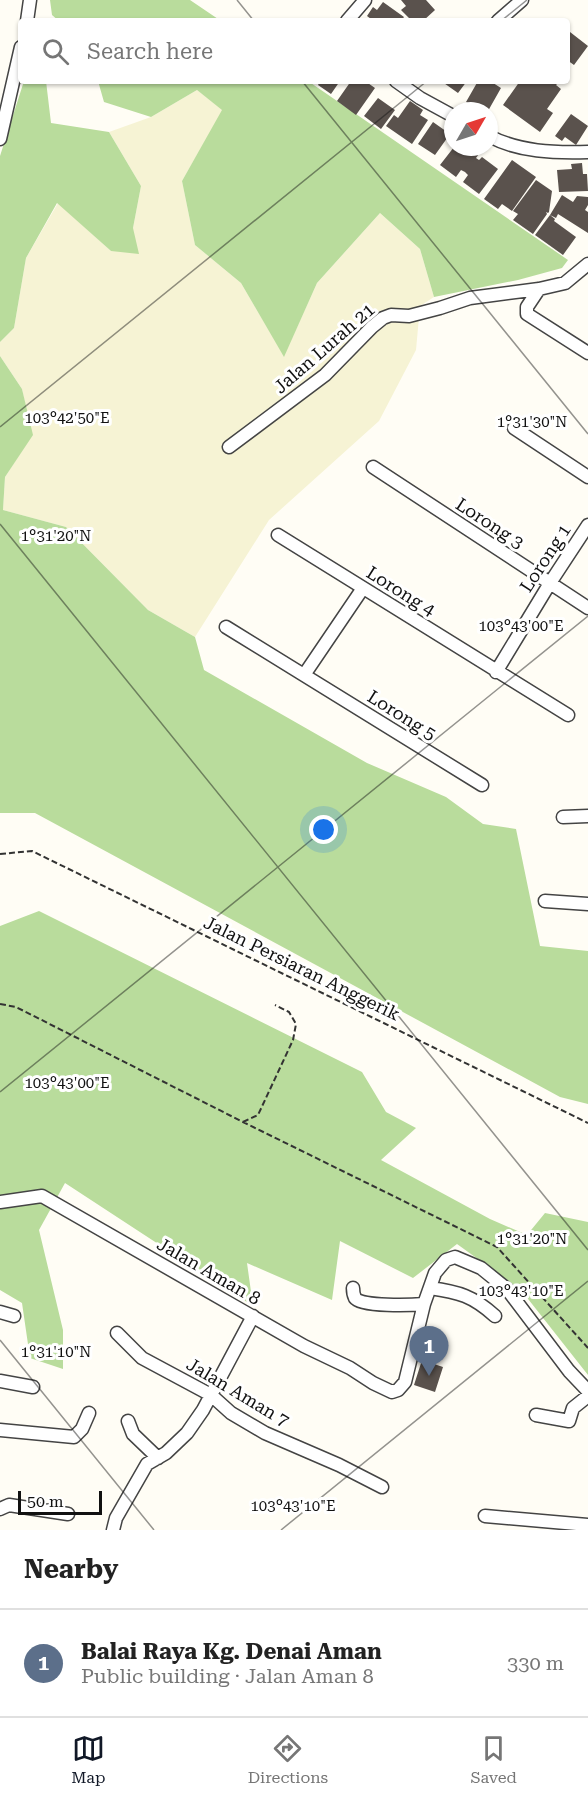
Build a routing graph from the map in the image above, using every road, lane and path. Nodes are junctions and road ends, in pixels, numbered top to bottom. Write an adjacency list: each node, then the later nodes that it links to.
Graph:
1 (30, 0): 4 (street)
2 (365, 0): 5 (street)
3 (522, 0): 6 (street)
4 (27, 18)
5 (350, 18)
6 (501, 18)
7 (18, 59): 10 (street)
8 (400, 84): 9 (street)
9 (444, 111)
10 (0, 139)
11 (498, 141): 12 (street)
12 (588, 152)
13 (588, 264): 14 (street, Jalan Lurah 21)
14 (539, 289): 15 (street); 17 (street, Jalan Lurah 21)
15 (588, 353)
16 (514, 428): 19 (street)
17 (229, 447)
18 (373, 468): 22 (street, Lorong 3)
19 (588, 477)
20 (588, 525): 22 (street, Lorong 1)
21 (278, 535): 23 (street, Lorong 4)
22 (550, 583): 24 (street, Lorong 3); 26 (street, Lorong 1)
23 (363, 588): 26 (street, Lorong 4); 27 (street)
24 (588, 608)
25 (226, 627): 27 (street, Lorong 5)
26 (496, 672): 28 (street, Lorong 4)
27 (304, 675): 29 (street, Lorong 5)
28 (568, 715)
29 (482, 785)
30 (588, 816): 31 (street)
31 (563, 817)
32 (0, 854): 38 (path, Jalan Persiaran Anggerik)
33 (545, 901): 34 (street)
34 (588, 904)
35 (0, 1004): 37 (path)
36 (274, 1005): 37 (path)
37 (243, 1122): 48 (path)
38 (588, 1124)
39 (0, 1202): 45 (street, Jalan Aman 8)
40 (353, 1288): 42 (street)
41 (430, 1288): 42 (street); 46 (street); 51 (street)
42 (424, 1304): 45 (street, Jalan Aman 8)
43 (0, 1312): 44 (street)
44 (14, 1316)
45 (253, 1316): 52 (street)
46 (495, 1316)
47 (117, 1332): 52 (street, Jalan Aman 7)
48 (588, 1348)
49 (0, 1381): 50 (street)
50 (33, 1387)
51 (588, 1391)
52 (211, 1395): 58 (street); 59 (street, Jalan Aman 7)
53 (588, 1396): 55 (street)
54 (89, 1413): 57 (street)
55 (536, 1415)
56 (128, 1421): 58 (street)
57 (0, 1430)
58 (158, 1458): 64 (street)
59 (382, 1487)
60 (0, 1509): 61 (street)
61 (68, 1514)
62 (485, 1516): 63 (street)
63 (588, 1525)
64 (113, 1530)

